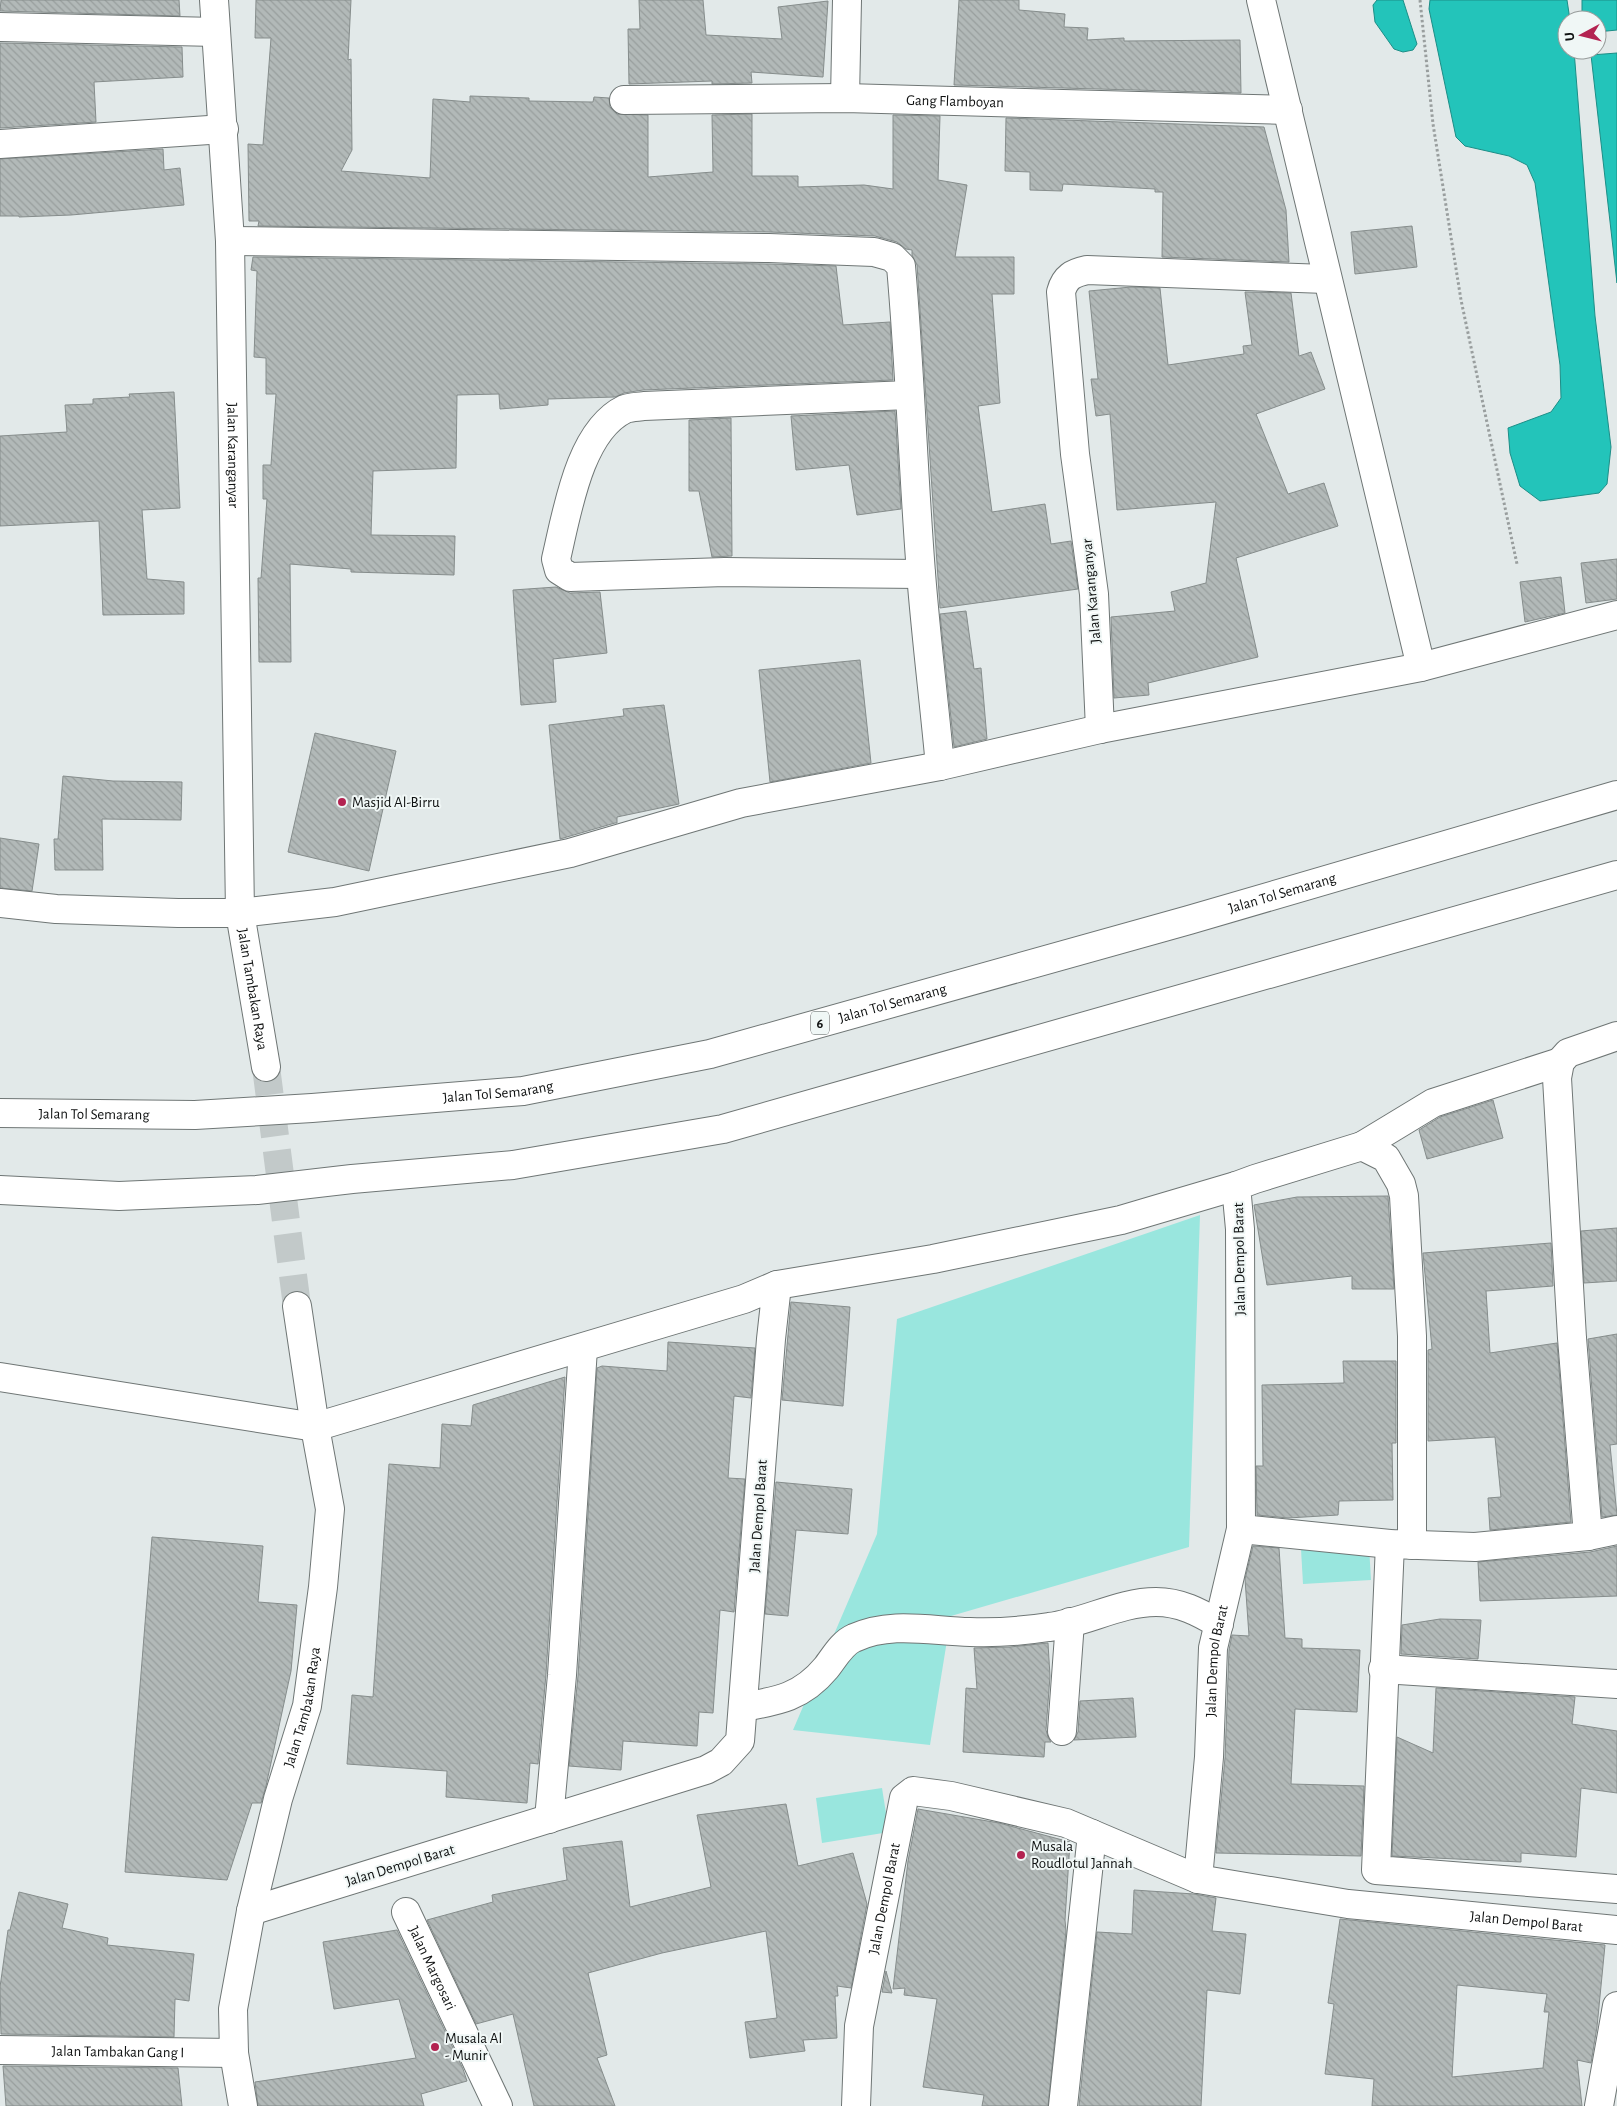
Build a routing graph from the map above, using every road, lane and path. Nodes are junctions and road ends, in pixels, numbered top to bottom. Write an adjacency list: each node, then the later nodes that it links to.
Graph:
1 (214, 0): 6 (main road, Jalan Karanganyar)
2 (847, 0): 7 (main road)
3 (1261, 0): 9 (main road)
4 (1420, 0): 15 (path)
5 (0, 27): 6 (main road)
6 (216, 32): 10 (main road, Jalan Karanganyar)
7 (845, 98): 8 (main road, Gang Flamboyan); 9 (main road, Gang Flamboyan)
8 (624, 100)
9 (1288, 110): 13 (main road)
10 (224, 129): 11 (main road); 12 (main road, Jalan Karanganyar)
11 (0, 144)
12 (230, 241): 14 (main road); 24 (main road, Jalan Karanganyar)
13 (1326, 279): 18 (main road); 19 (main road, Jalan Karanganyar)
14 (909, 395): 16 (main road); 16 (main road)
15 (1517, 564)
16 (921, 574): 20 (main road)
17 (1617, 615): 18 (main road)
18 (1421, 667): 19 (main road)
19 (1100, 729): 20 (main road)
20 (940, 766): 24 (main road)
21 (1617, 795): 28 (main road, Jalan Tol Semarang / 6)
22 (1617, 876): 31 (main road)
23 (0, 903): 24 (main road)
24 (242, 924): 27 (main road, Jalan Tambakan Raya)
25 (1617, 1036): 26 (main road)
26 (1560, 1062): 29 (main road, Jalan Dempol Barat); 39 (main road)
27 (266, 1067)
28 (0, 1113)
29 (1362, 1146): 30 (main road, Jalan Dempol Barat); 40 (main road)
30 (1236, 1186): 32 (main road); 37 (main road, Jalan Dempol Barat)
31 (0, 1190)
32 (777, 1285): 34 (main road); 45 (main road, Jalan Dempol Barat)
33 (297, 1306): 36 (main road, Jalan Tambakan Raya)
34 (583, 1348): 36 (main road); 47 (main road)
35 (0, 1377): 36 (main road)
36 (314, 1416): 51 (main road, Jalan Tambakan Raya)
37 (1241, 1529): 40 (main road); 42 (main road, Jalan Dempol Barat)
38 (1617, 1530): 39 (main road)
39 (1588, 1536): 40 (main road)
40 (1401, 1545): 43 (main road)
41 (1070, 1622): 42 (main road); 45 (main road); 46 (main road)
42 (1219, 1624): 49 (main road, Jalan Dempol Barat)
43 (1383, 1669): 44 (main road); 50 (main road)
44 (1617, 1684)
45 (743, 1707): 47 (main road, Jalan Dempol Barat)
46 (1062, 1731)
47 (549, 1819): 51 (main road, Jalan Dempol Barat)
48 (1092, 1834): 49 (main road, Jalan Dempol Barat); 59 (main road, Jalan Dempol Barat); 60 (main road)
49 (1198, 1879): 53 (main road, Jalan Dempol Barat)
50 (1617, 1889)
51 (251, 1911): 56 (main road, Jalan Tambakan Raya)
52 (406, 1912): 58 (main road, Jalan Margosari)
53 (1617, 1930)
54 (1617, 2006): 61 (main road)
55 (0, 2050): 56 (main road, Jalan Tambakan Gang I)
56 (234, 2053): 57 (main road, Jalan Tambakan Raya)
57 (243, 2106)
58 (498, 2106)
59 (856, 2106)
60 (1063, 2106)
61 (1599, 2106)

